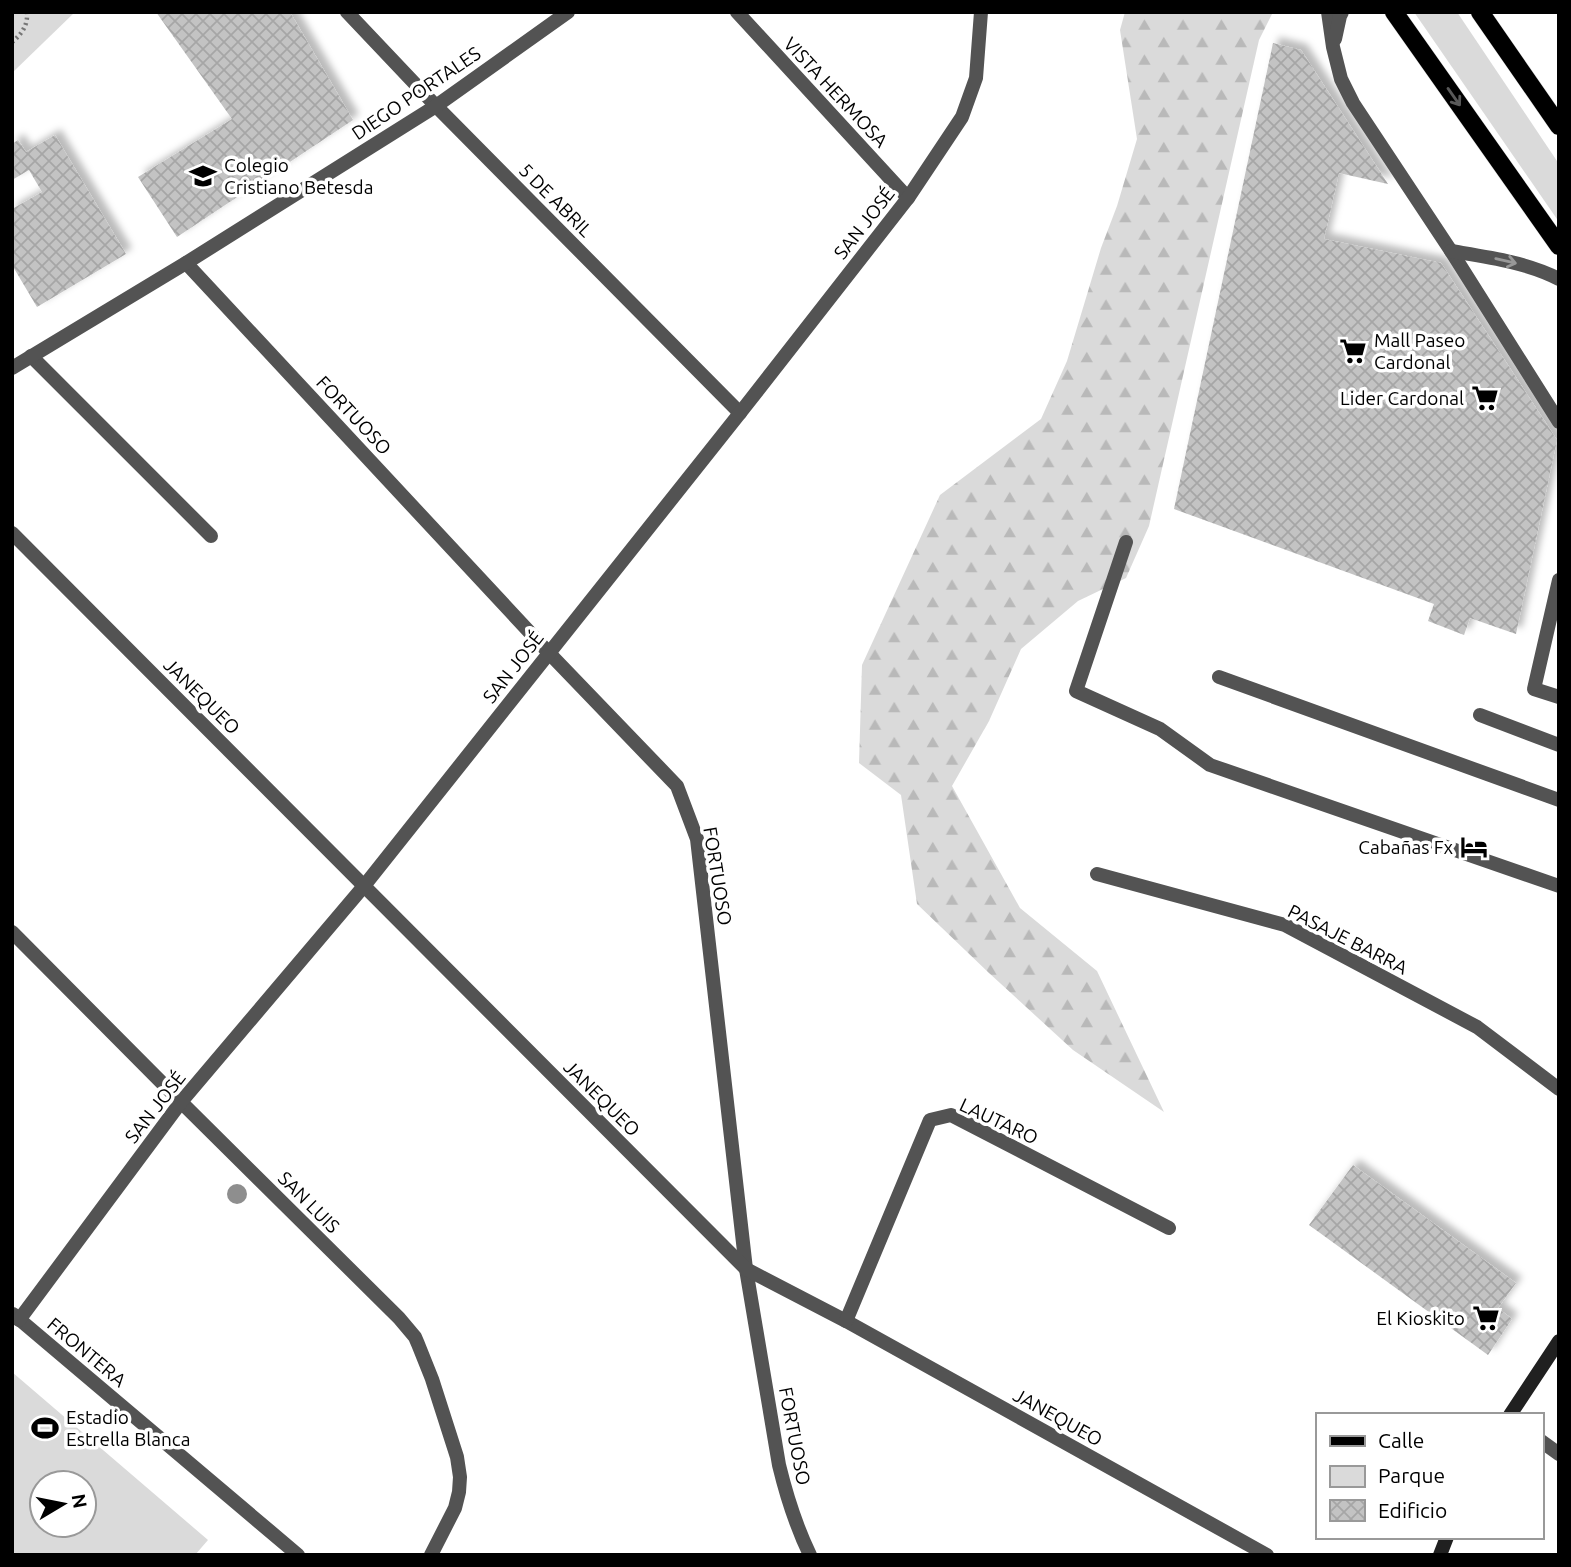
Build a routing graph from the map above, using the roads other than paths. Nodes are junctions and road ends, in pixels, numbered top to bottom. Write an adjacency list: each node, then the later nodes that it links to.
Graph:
1 (347, 12): 10 (street, 5 DE ABRIL)
2 (568, 12): 10 (street, DIEGO PORTALES)
3 (737, 12): 12 (street, VISTA HERMOSA)
4 (981, 12): 12 (street, SAN JOSÉ)
5 (1328, 12): 9 (street)
6 (1342, 12): 9 (street)
7 (1394, 12): 13 (main road, one-way to 13)
8 (1480, 12): 11 (main road)
9 (1333, 47): 14 (street)
10 (436, 106): 15 (street, DIEGO PORTALES); 19 (street, 5 DE ABRIL)
11 (1559, 125)
12 (908, 198): 19 (street, SAN JOSÉ)
13 (1559, 246)
14 (1451, 251): 16 (street, one-way to 16); 20 (street)
15 (186, 262): 17 (street, DIEGO PORTALES); 25 (street, FORTUOSO)
16 (1559, 279)
17 (31, 356): 18 (street, DIEGO PORTALES); 22 (street)
18 (12, 368)
19 (740, 413): 25 (street, SAN JOSÉ)
20 (1559, 422)
21 (12, 533): 32 (street, JANEQUEO)
22 (211, 536)
23 (1126, 542): 33 (street)
24 (1559, 580): 27 (street)
25 (549, 653): 32 (street, SAN JOSÉ); 38 (street, FORTUOSO)
26 (1219, 677): 30 (street)
27 (1559, 697)
28 (1480, 715): 29 (street)
29 (1559, 745)
30 (1559, 800)
31 (1097, 874): 35 (street, PASAJE BARRA)
32 (364, 886): 36 (street, SAN JOSÉ); 38 (street, JANEQUEO)
33 (1559, 886)
34 (12, 932): 36 (street, SAN LUIS)
35 (1559, 1088)
36 (181, 1102): 39 (street, SAN JOSÉ); 47 (street, SAN LUIS)
37 (1169, 1228): 40 (street, LAUTARO)
38 (746, 1269): 40 (street, JANEQUEO); 48 (street, FORTUOSO)
39 (16, 1317): 46 (street, FRONTERA)
40 (846, 1321): 45 (street, JANEQUEO)
41 (1559, 1341): 42 (main road)
42 (1511, 1413)
43 (1543, 1442): 44 (street)
44 (1559, 1454)
45 (1246, 1550): 49 (street, JANEQUEO)
46 (298, 1555)
47 (431, 1555)
48 (810, 1555)
49 (1267, 1555)

